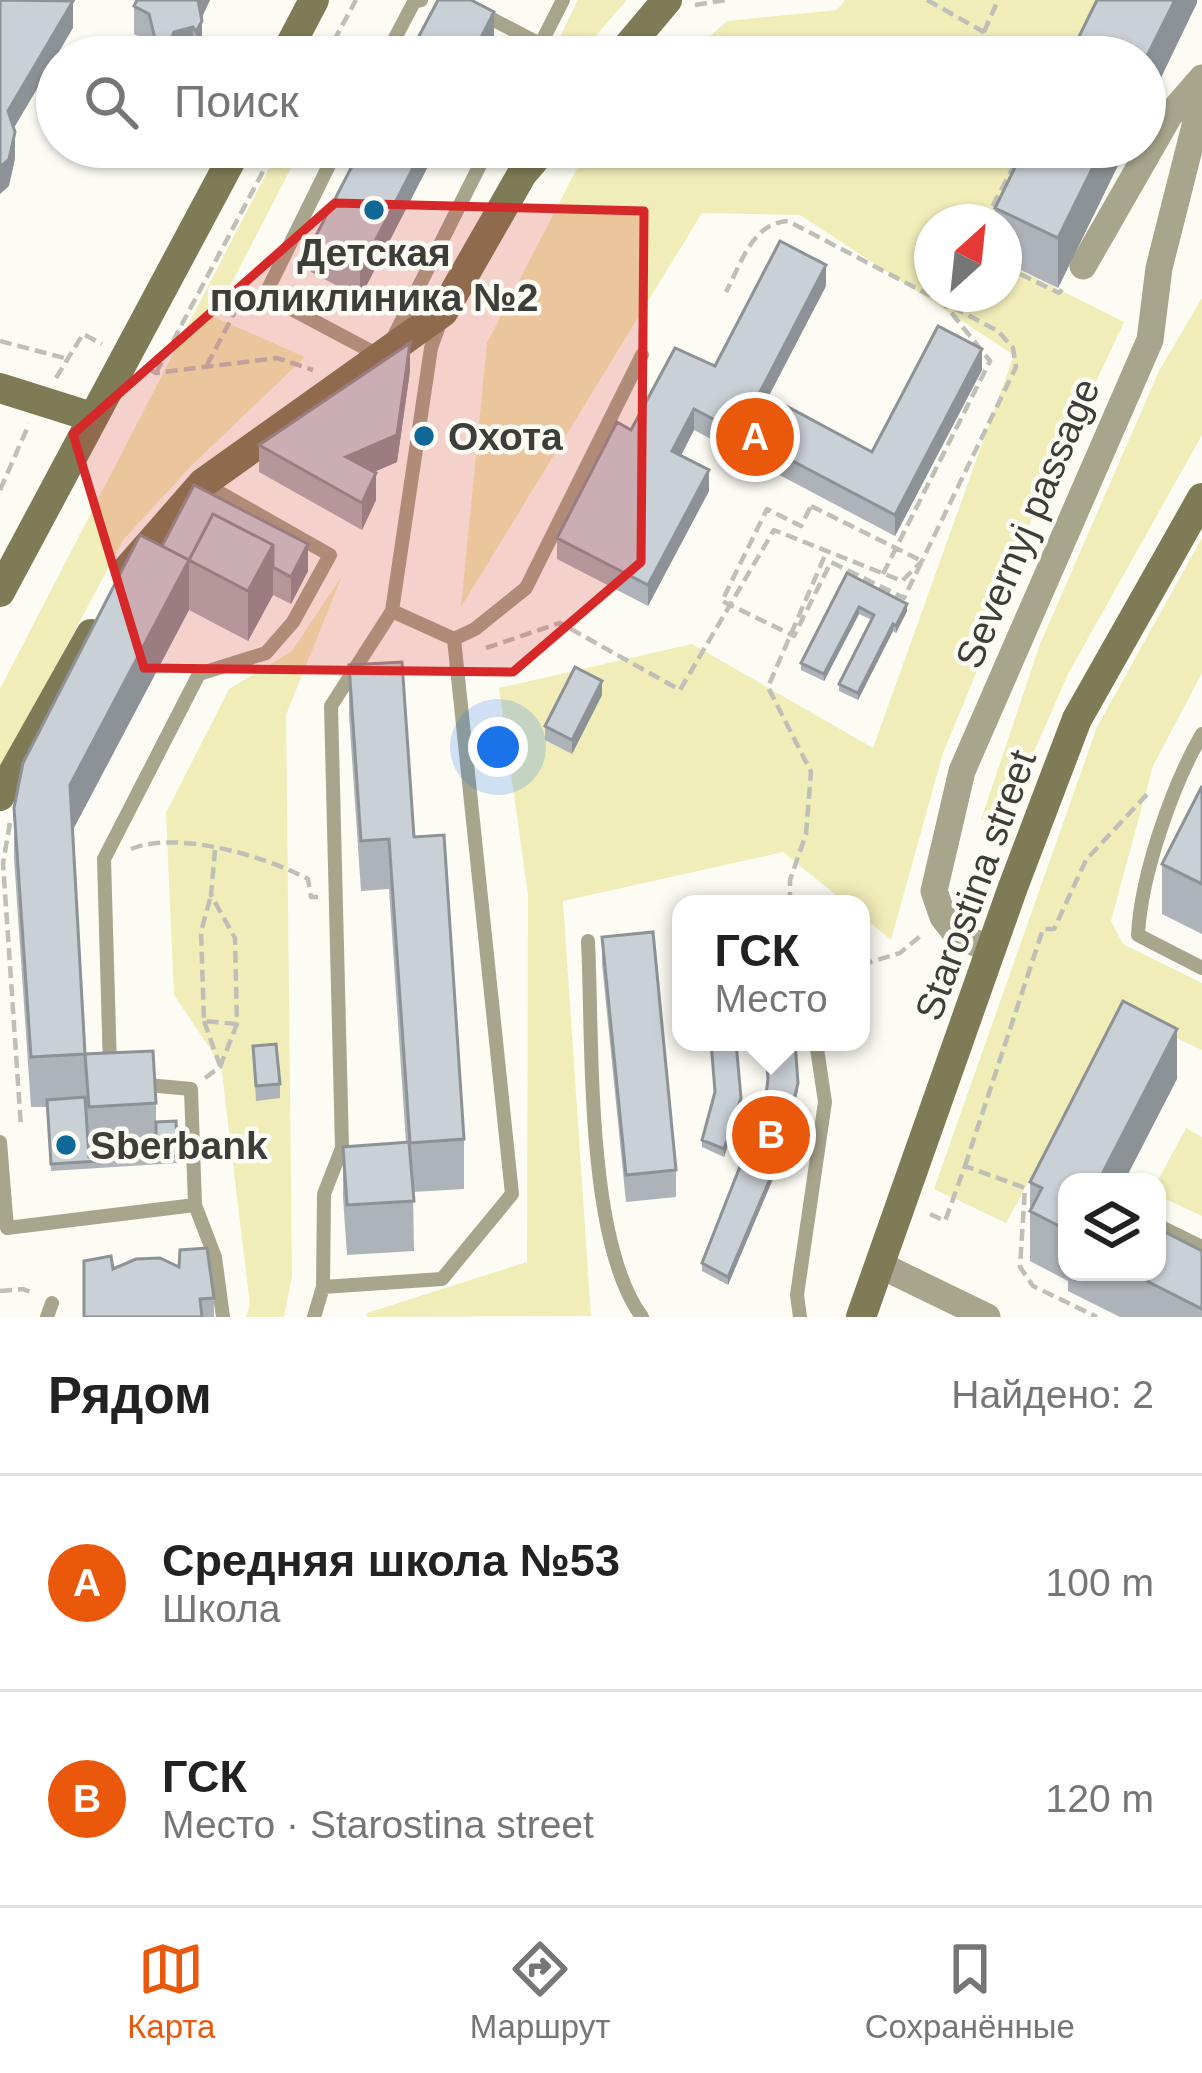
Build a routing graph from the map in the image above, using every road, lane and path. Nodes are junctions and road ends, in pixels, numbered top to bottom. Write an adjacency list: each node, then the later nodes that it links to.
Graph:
1 (314, 0): 10 (main road)
2 (356, 0): 11 (path)
3 (422, 0): 12 (lane)
4 (455, 0): 13 (lane)
5 (562, 0): 14 (lane)
6 (927, 0): 9 (path)
7 (998, 0): 9 (path)
8 (688, 1): 15 (main road)
9 (984, 32): 16 (path)
10 (295, 36)
11 (336, 36)
12 (396, 36)
13 (513, 36)
14 (544, 36)
15 (646, 36)
16 (987, 36)
17 (1202, 79): 19 (street)
18 (1202, 98): 67 (street, Severnyj passage)
19 (1166, 121)
20 (227, 168): 44 (main road)
21 (265, 168): 42 (path)
22 (328, 168): 40 (lane)
23 (479, 168): 40 (lane)
24 (528, 168): 36 (main road)
25 (1013, 168): 27 (path)
26 (1139, 168): 28 (street)
27 (994, 204)
28 (1083, 266)
29 (1022, 275): 31 (path)
30 (914, 282): 32 (path)
31 (1048, 288)
32 (726, 292)
33 (236, 310): 42 (path)
34 (955, 312): 47 (path)
35 (968, 312): 49 (path)
36 (443, 313): 40 (main road); 53 (lane)
37 (0, 341): 41 (path)
38 (642, 355): 55 (lane)
39 (277, 358): 42 (path)
40 (384, 358): 45 (main road)
41 (68, 359)
42 (206, 365)
43 (0, 388): 44 (main road)
44 (92, 417): 51 (main road)
45 (203, 483): 59 (main road); 62 (lane)
46 (1202, 498): 69 (main road, Starostina street)
47 (896, 548): 49 (path); 50 (path); 52 (path)
48 (826, 553): 50 (path); 52 (path); 54 (path)
49 (922, 561): 50 (path); 54 (path)
50 (883, 574)
51 (0, 592)
52 (731, 605): 54 (path); 56 (path)
53 (392, 611): 55 (lane); 66 (lane)
54 (788, 633): 65 (path)
55 (454, 640): 87 (lane)
56 (482, 650)
57 (1202, 734): 58 (lane)
58 (1175, 785): 71 (lane); 81 (path)
59 (7, 806): 63 (path)
60 (214, 850): 62 (path); 64 (path); 66 (path)
61 (14, 858): 63 (path)
62 (104, 859): 76 (lane)
63 (2, 864): 79 (path)
64 (211, 895): 72 (path); 73 (path)
65 (790, 895)
66 (336, 897): 87 (lane)
67 (943, 917): 69 (street); 70 (path)
68 (588, 940): 92 (lane)
69 (992, 950): 82 (main road, Starostina street)
70 (870, 962)
71 (1202, 968)
72 (205, 1021): 73 (path); 75 (path)
73 (237, 1024): 75 (path)
74 (817, 1051): 93 (lane)
75 (220, 1067): 78 (path)
76 (110, 1081)
77 (130, 1083): 78 (lane)
78 (191, 1089): 83 (lane)
79 (21, 1127)
80 (0, 1142): 83 (lane)
81 (965, 1166): 82 (path); 96 (path)
82 (904, 1202): 86 (main road, Starostina street)
83 (195, 1205): 90 (lane)
84 (1166, 1230): 85 (lane)
85 (1202, 1247)
86 (880, 1265): 94 (main road, Starostina street); 95 (street)
87 (323, 1287): 91 (lane)
88 (23, 1289): 89 (path)
89 (0, 1291)
90 (223, 1317)
91 (314, 1317)
92 (642, 1317)
93 (800, 1317)
94 (861, 1317)
95 (987, 1317)
96 (1096, 1317)

